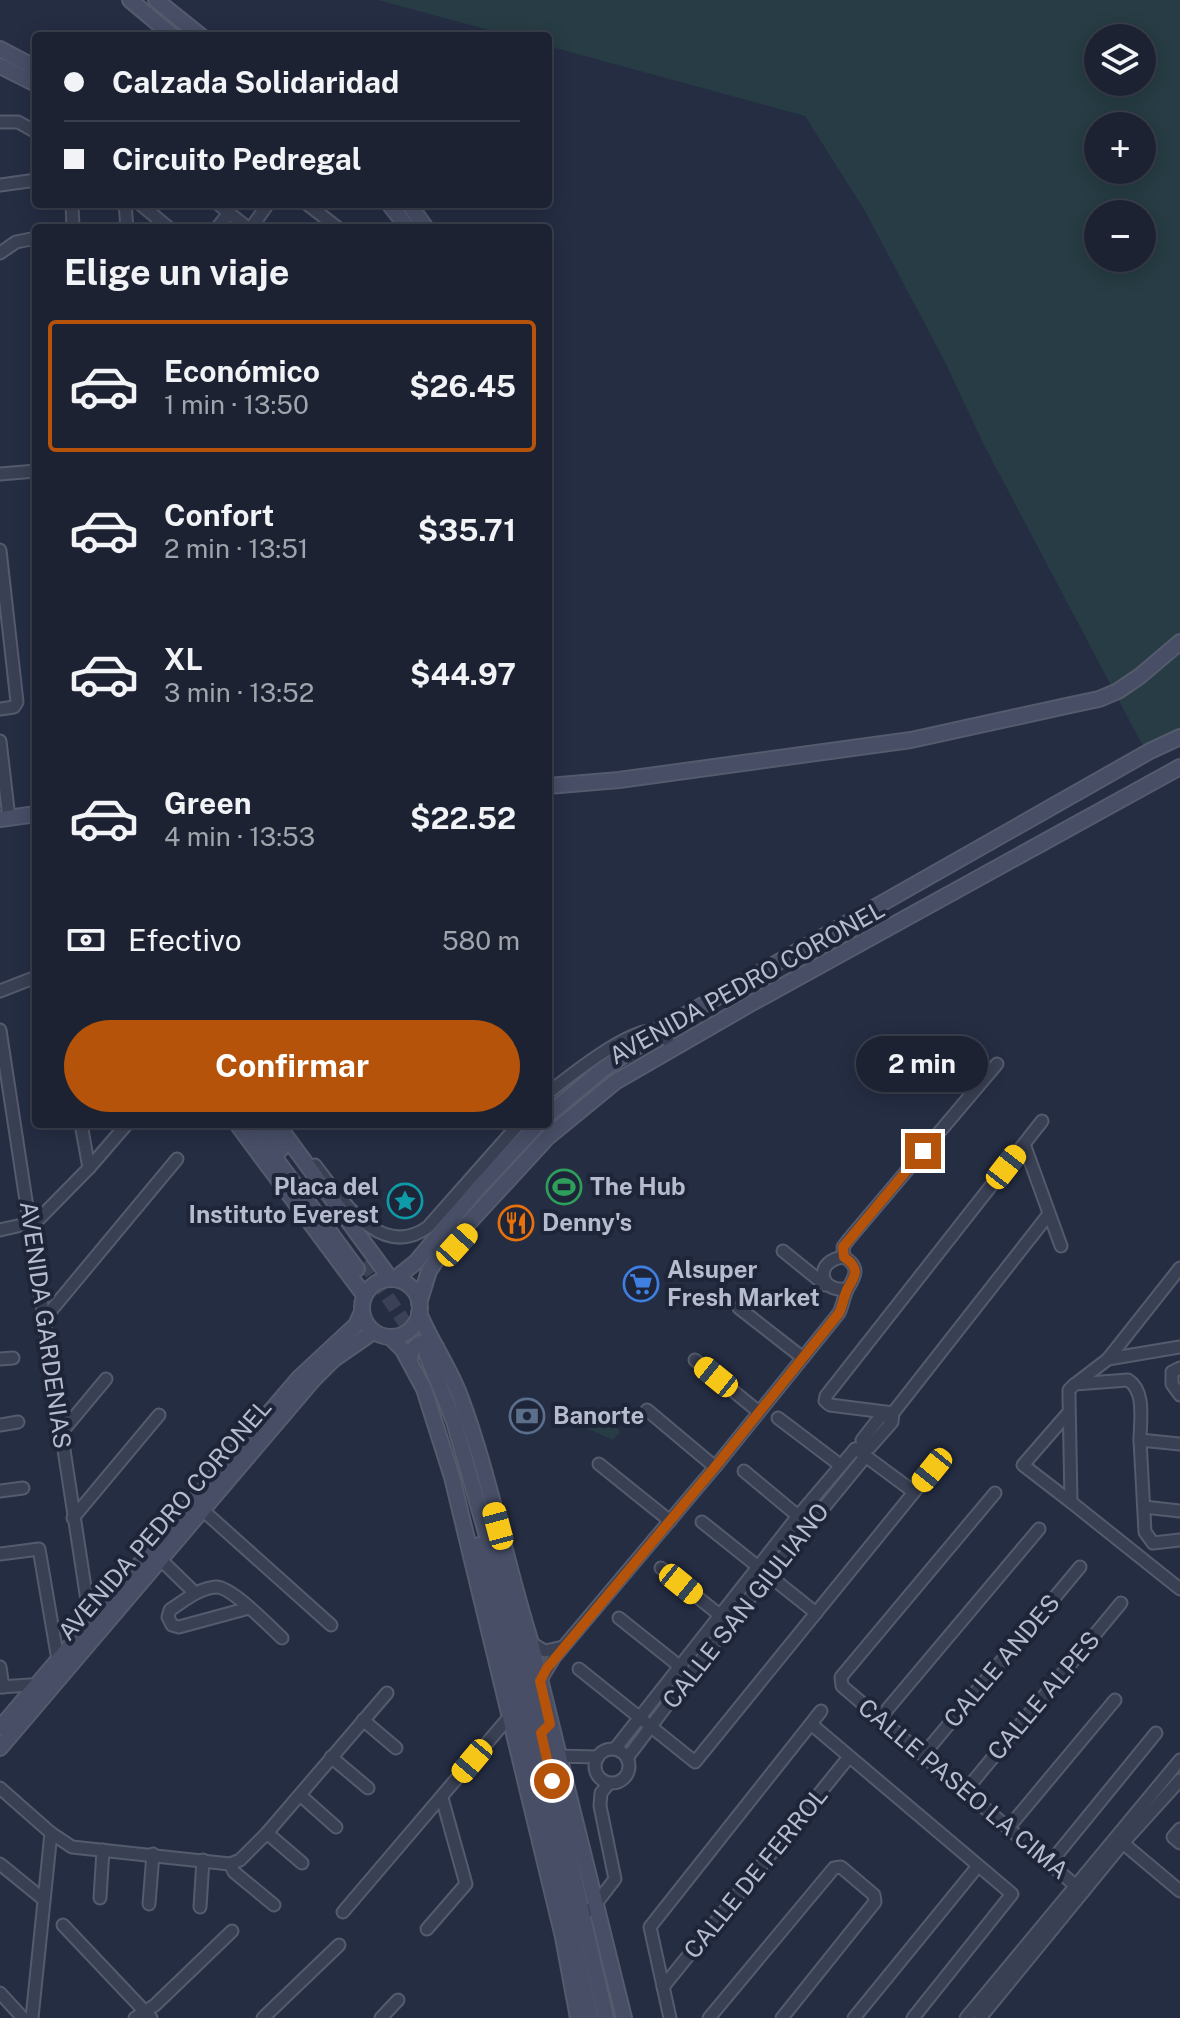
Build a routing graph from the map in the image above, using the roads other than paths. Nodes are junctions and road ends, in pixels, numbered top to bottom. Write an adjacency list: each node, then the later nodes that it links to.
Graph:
1 (130, 0): 3 (main road)
2 (156, 0): 4 (main road)
3 (168, 32)
4 (193, 32)
5 (0, 49): 7 (main road)
6 (0, 66): 8 (main road)
7 (32, 66)
8 (32, 82)
9 (0, 122): 10 (street)
10 (32, 130)
11 (32, 181): 12 (street)
12 (0, 185)
13 (145, 208): 19 (street)
14 (223, 208): 18 (street)
15 (265, 208): 22 (street)
16 (312, 208): 23 (street)
17 (392, 208): 24 (main road)
18 (229, 213): 20 (street); 21 (street)
19 (164, 224)
20 (220, 224)
21 (244, 224)
22 (252, 224)
23 (333, 224)
24 (405, 224)
25 (32, 239): 26 (street)
26 (0, 253)
27 (32, 471): 28 (street)
28 (0, 474)
29 (0, 550): 30 (street)
30 (3, 610): 31 (street)
31 (4, 629): 33 (street)
32 (1180, 642): 37 (main road)
33 (0, 709)
34 (1180, 737): 43 (main road, AVENIDA PEDRO CORONEL)
35 (0, 741): 39 (street)
36 (1180, 767): 44 (main road, AVENIDA PEDRO CORONEL)
37 (552, 786)
38 (32, 814): 39 (main road)
39 (4, 818)
40 (32, 979): 41 (street)
41 (0, 991)
42 (0, 1030): 65 (street, AVENIDA GARDENIAS)
43 (660, 1030): 44 (street); 46 (street); 47 (main road, AVENIDA PEDRO CORONEL)
44 (672, 1047): 62 (main road, AVENIDA PEDRO CORONEL)
45 (997, 1064): 70 (street)
46 (552, 1090)
47 (552, 1112)
48 (1042, 1121): 59 (street)
49 (82, 1128): 61 (street)
50 (124, 1128): 61 (street)
51 (240, 1128): 71 (main road)
52 (253, 1128): 71 (main road)
53 (266, 1128): 71 (main road)
54 (280, 1128): 67 (main road)
55 (289, 1128): 56 (street)
56 (528, 1128)
57 (528, 1128): 74 (main road)
58 (530, 1128): 62 (main road)
59 (1024, 1144): 64 (street); 99 (street)
60 (177, 1159): 81 (street)
61 (89, 1168): 65 (street)
62 (512, 1175): 63 (main road, AVENIDA PEDRO CORONEL)
63 (496, 1193): 78 (main road, AVENIDA PEDRO CORONEL); 118 (main road)
64 (1049, 1214): 68 (street); 99 (street)
65 (31, 1227): 66 (street); 81 (street, AVENIDA GARDENIAS)
66 (0, 1230)
67 (368, 1246): 71 (main road); 74 (main road)
68 (1061, 1246)
69 (783, 1251): 75 (street)
70 (844, 1257): 75 (street); 76 (street)
71 (355, 1266): 77 (main road)
72 (1180, 1268): 73 (street)
73 (1176, 1277): 90 (street)
74 (393, 1278): 77 (main road); 78 (main road)
75 (827, 1286): 76 (street)
76 (847, 1289): 87 (street)
77 (364, 1295): 80 (main road)
78 (419, 1308): 83 (main road); 85 (main road)
79 (739, 1308): 87 (street)
80 (362, 1312): 82 (main road); 119 (main road, AVENIDA PEDRO CORONEL)
81 (44, 1319): 104 (street, AVENIDA GARDENIAS)
82 (373, 1332): 83 (main road); 119 (main road, AVENIDA PEDRO CORONEL)
83 (390, 1337): 85 (main road)
84 (1180, 1347): 90 (street)
85 (423, 1356): 118 (main road); 139 (main road); 162 (main road); 183 (main road)
86 (13, 1358): 88 (street)
87 (803, 1358): 97 (street)
88 (0, 1359)
89 (695, 1360): 97 (street)
90 (1107, 1360): 93 (street); 94 (street)
91 (1180, 1368): 95 (street)
92 (106, 1379): 104 (street)
93 (1110, 1381): 94 (street); 105 (street)
94 (1075, 1384): 98 (street)
95 (1180, 1395)
96 (647, 1410): 110 (street)
97 (759, 1412): 110 (street)
98 (1069, 1412): 117 (street); 117 (street)
99 (893, 1413): 107 (street)
100 (159, 1415): 123 (street)
101 (778, 1418): 109 (street)
102 (18, 1422): 103 (street)
103 (0, 1425)
104 (61, 1433): 123 (street, AVENIDA GARDENIAS)
105 (1140, 1440): 106 (street); 120 (street)
106 (1180, 1444)
107 (862, 1451): 109 (street, CALLE SAN GIULIANO); 115 (street); 133 (street, CALLE SAN GIULIANO)
108 (599, 1464): 124 (street)
109 (840, 1465): 122 (street, CALLE SAN GIULIANO)
110 (715, 1467): 124 (street)
111 (932, 1470): 115 (street)
112 (744, 1471): 122 (street)
113 (23, 1488): 114 (street)
114 (0, 1491)
115 (914, 1492): 140 (street)
116 (995, 1493): 160 (street, CALLE PASEO LA CIMA)
117 (1071, 1502): 135 (street)
118 (492, 1503): 134 (main road)
119 (197, 1506): 129 (main road, AVENIDA PEDRO CORONEL); 141 (main road, AVENIDA PEDRO CORONEL); 144 (street)
120 (1144, 1507): 121 (street); 127 (street)
121 (1180, 1511)
122 (798, 1516): 130 (street, CALLE SAN GIULIANO)
123 (73, 1518): 141 (street, AVENIDA GARDENIAS)
124 (670, 1521): 147 (street)
125 (702, 1522): 130 (street)
126 (1039, 1529): 160 (street)
127 (1180, 1540)
128 (0, 1554): 148 (street)
129 (160, 1559): 136 (street); 154 (main road, AVENIDA PEDRO CORONEL)
130 (758, 1567): 133 (street); 143 (street, CALLE SAN GIULIANO)
131 (1080, 1567): 171 (street, CALLE ANDES)
132 (661, 1568): 143 (street)
133 (769, 1575): 140 (street); 143 (street, CALLE SAN GIULIANO)
134 (514, 1588): 139 (main road); 146 (main road)
135 (1180, 1589)
136 (195, 1593): 138 (street); 138 (street)
137 (1121, 1603): 182 (street, CALLE ALPES)
138 (249, 1608): 145 (street)
139 (508, 1609): 166 (main road)
140 (816, 1613): 164 (street)
141 (92, 1618): 148 (main road, AVENIDA PEDRO CORONEL)
142 (619, 1618): 149 (street)
143 (725, 1619): 149 (street, CALLE SAN GIULIANO); 152 (street, CALLE SAN GIULIANO)
144 (331, 1625)
145 (282, 1638)
146 (531, 1643): 147 (street); 153 (main road)
147 (564, 1647): 153 (street)
148 (58, 1660): 154 (main road, AVENIDA PEDRO CORONEL)
149 (680, 1666): 152 (street); 159 (street, CALLE SAN GIULIANO)
150 (0, 1667): 155 (street)
151 (579, 1669): 159 (street)
152 (690, 1674): 164 (street, CALLE SAN GIULIANO)
153 (540, 1681): 166 (main road)
154 (45, 1684): 155 (street); 165 (main road, AVENIDA PEDRO CORONEL); 168 (main road, AVENIDA PEDRO CORONEL)
155 (2, 1687)
156 (387, 1693): 161 (street)
157 (1115, 1700): 187 (street)
158 (821, 1711): 163 (street)
159 (639, 1718): 164 (street); 170 (street, CALLE SAN GIULIANO)
160 (880, 1718): 171 (street, CALLE PASEO LA CIMA)
161 (363, 1720): 169 (street); 173 (street)
162 (512, 1723): 183 (main road); 185 (street); 213 (main road)
163 (811, 1724): 175 (street); 217 (street)
164 (650, 1727): 176 (street, CALLE SAN GIULIANO)
165 (0, 1728)
166 (546, 1729): 172 (main road)
167 (1156, 1733): 195 (street)
168 (0, 1748)
169 (396, 1748)
170 (615, 1749): 174 (street); 176 (street)
171 (924, 1754): 182 (street, CALLE PASEO LA CIMA)
172 (552, 1755): 174 (street); 205 (main road); 208 (main road)
173 (331, 1757): 181 (street); 184 (street)
174 (598, 1757): 179 (street)
175 (849, 1757): 198 (street); 217 (street, CALLE DE FERROL)
176 (627, 1758): 179 (street)
177 (1180, 1760): 190 (street)
178 (1180, 1780): 190 (street)
179 (609, 1783): 205 (street)
180 (0, 1788): 188 (street)
181 (368, 1788)
182 (966, 1790): 187 (street, CALLE PASEO LA CIMA)
183 (541, 1792): 216 (main road)
184 (300, 1795): 186 (street); 189 (street)
185 (442, 1798): 207 (street); 210 (street)
186 (336, 1827)
187 (1009, 1827): 195 (street, CALLE PASEO LA CIMA)
188 (51, 1833): 191 (street); 202 (street)
189 (267, 1833): 194 (street); 197 (street)
190 (1118, 1840): 199 (street); 200 (street)
191 (103, 1850): 192 (street); 201 (street)
192 (153, 1854): 193 (street); 203 (street)
193 (203, 1860): 197 (street); 206 (street)
194 (302, 1863)
195 (1050, 1863): 199 (street, CALLE PASEO LA CIMA)
196 (0, 1864): 202 (street)
197 (230, 1864): 204 (street)
198 (978, 1866): 232 (street); 233 (street)
199 (1079, 1888): 234 (street); 235 (street)
200 (1180, 1891)
201 (100, 1898)
202 (43, 1899): 222 (street)
203 (149, 1904)
204 (274, 1905)
205 (595, 1905): 208 (street); 214 (main road)
206 (200, 1907)
207 (343, 1912)
208 (583, 1915): 212 (main road)
209 (63, 1925): 220 (street)
210 (427, 1929)
211 (232, 1931): 220 (street)
212 (588, 1936): 214 (main road); 227 (main road)
213 (563, 1937): 216 (main road); 225 (main road)
214 (605, 1944): 228 (main road)
215 (339, 1945): 223 (street)
216 (580, 1970): 226 (main road)
217 (663, 1987): 229 (street)
218 (0, 1993): 221 (street)
219 (398, 2000): 224 (street)
220 (147, 2014)
221 (23, 2018)
222 (32, 2018)
223 (263, 2018)
224 (381, 2018)
225 (578, 2018)
226 (591, 2018)
227 (606, 2018)
228 (624, 2018)
229 (670, 2018)
230 (709, 2018): 231 (street)
231 (782, 2018)
232 (854, 2018)
233 (913, 2018)
234 (966, 2018)
235 (980, 2018)

